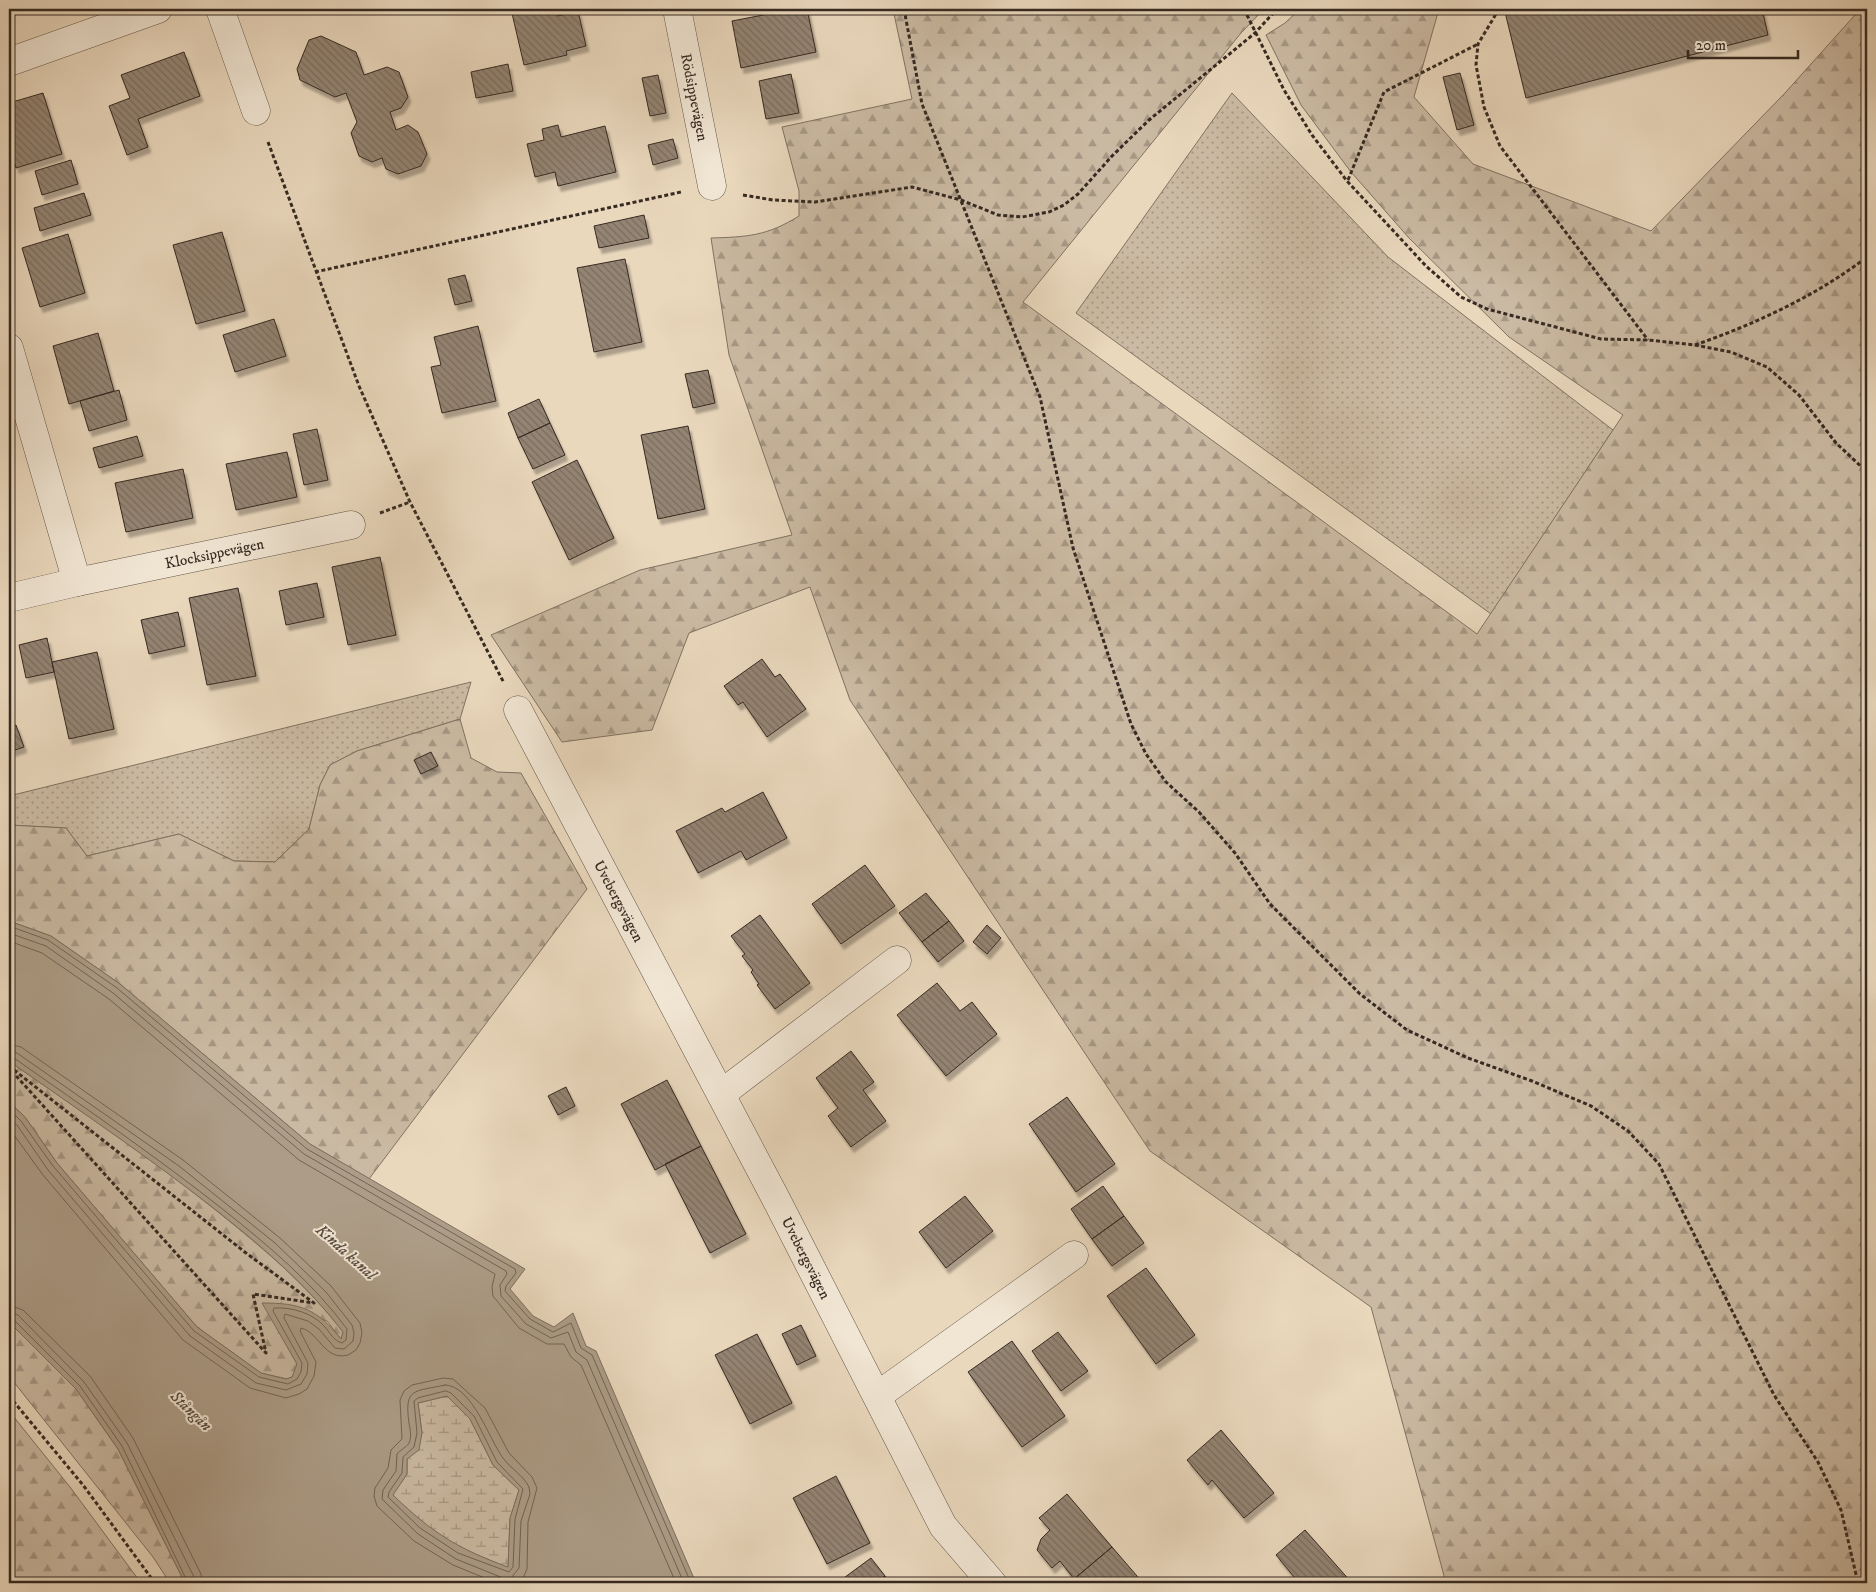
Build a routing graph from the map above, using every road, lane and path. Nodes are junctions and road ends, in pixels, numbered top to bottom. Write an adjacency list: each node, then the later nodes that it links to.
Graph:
1 (158, 9): 10 (street)
2 (220, 9): 11 (street)
3 (677, 9): 13 (street, Rödsippevägen)
4 (904, 9): 14 (path)
5 (1244, 9): 8 (path)
6 (1277, 9): 8 (path)
7 (1499, 9): 9 (path)
8 (1255, 33): 12 (path); 14 (path)
9 (1478, 44): 12 (path); 17 (path)
10 (9, 62)
11 (256, 110): 16 (path)
12 (1347, 181): 17 (path)
13 (712, 186): 14 (path); 16 (path)
14 (960, 200): 33 (path)
15 (1867, 257): 18 (path)
16 (315, 272): 24 (path)
17 (1648, 340): 18 (path)
18 (1695, 345): 20 (path)
19 (9, 348): 22 (street)
20 (1867, 472)
21 (350, 525): 22 (street, Klocksippevägen)
22 (77, 582): 23 (street, Klocksippevägen)
23 (9, 598)
24 (518, 710): 27 (street, Uvebergsvägen)
25 (897, 960): 27 (street)
26 (9, 1067): 26 (path)
27 (720, 1094): 30 (street, Uvebergsvägen)
28 (1074, 1255): 30 (street)
29 (9, 1396): 31 (path)
30 (877, 1396): 32 (street, Uvebergsvägen)
31 (155, 1583)
32 (992, 1583)
33 (1858, 1583)

